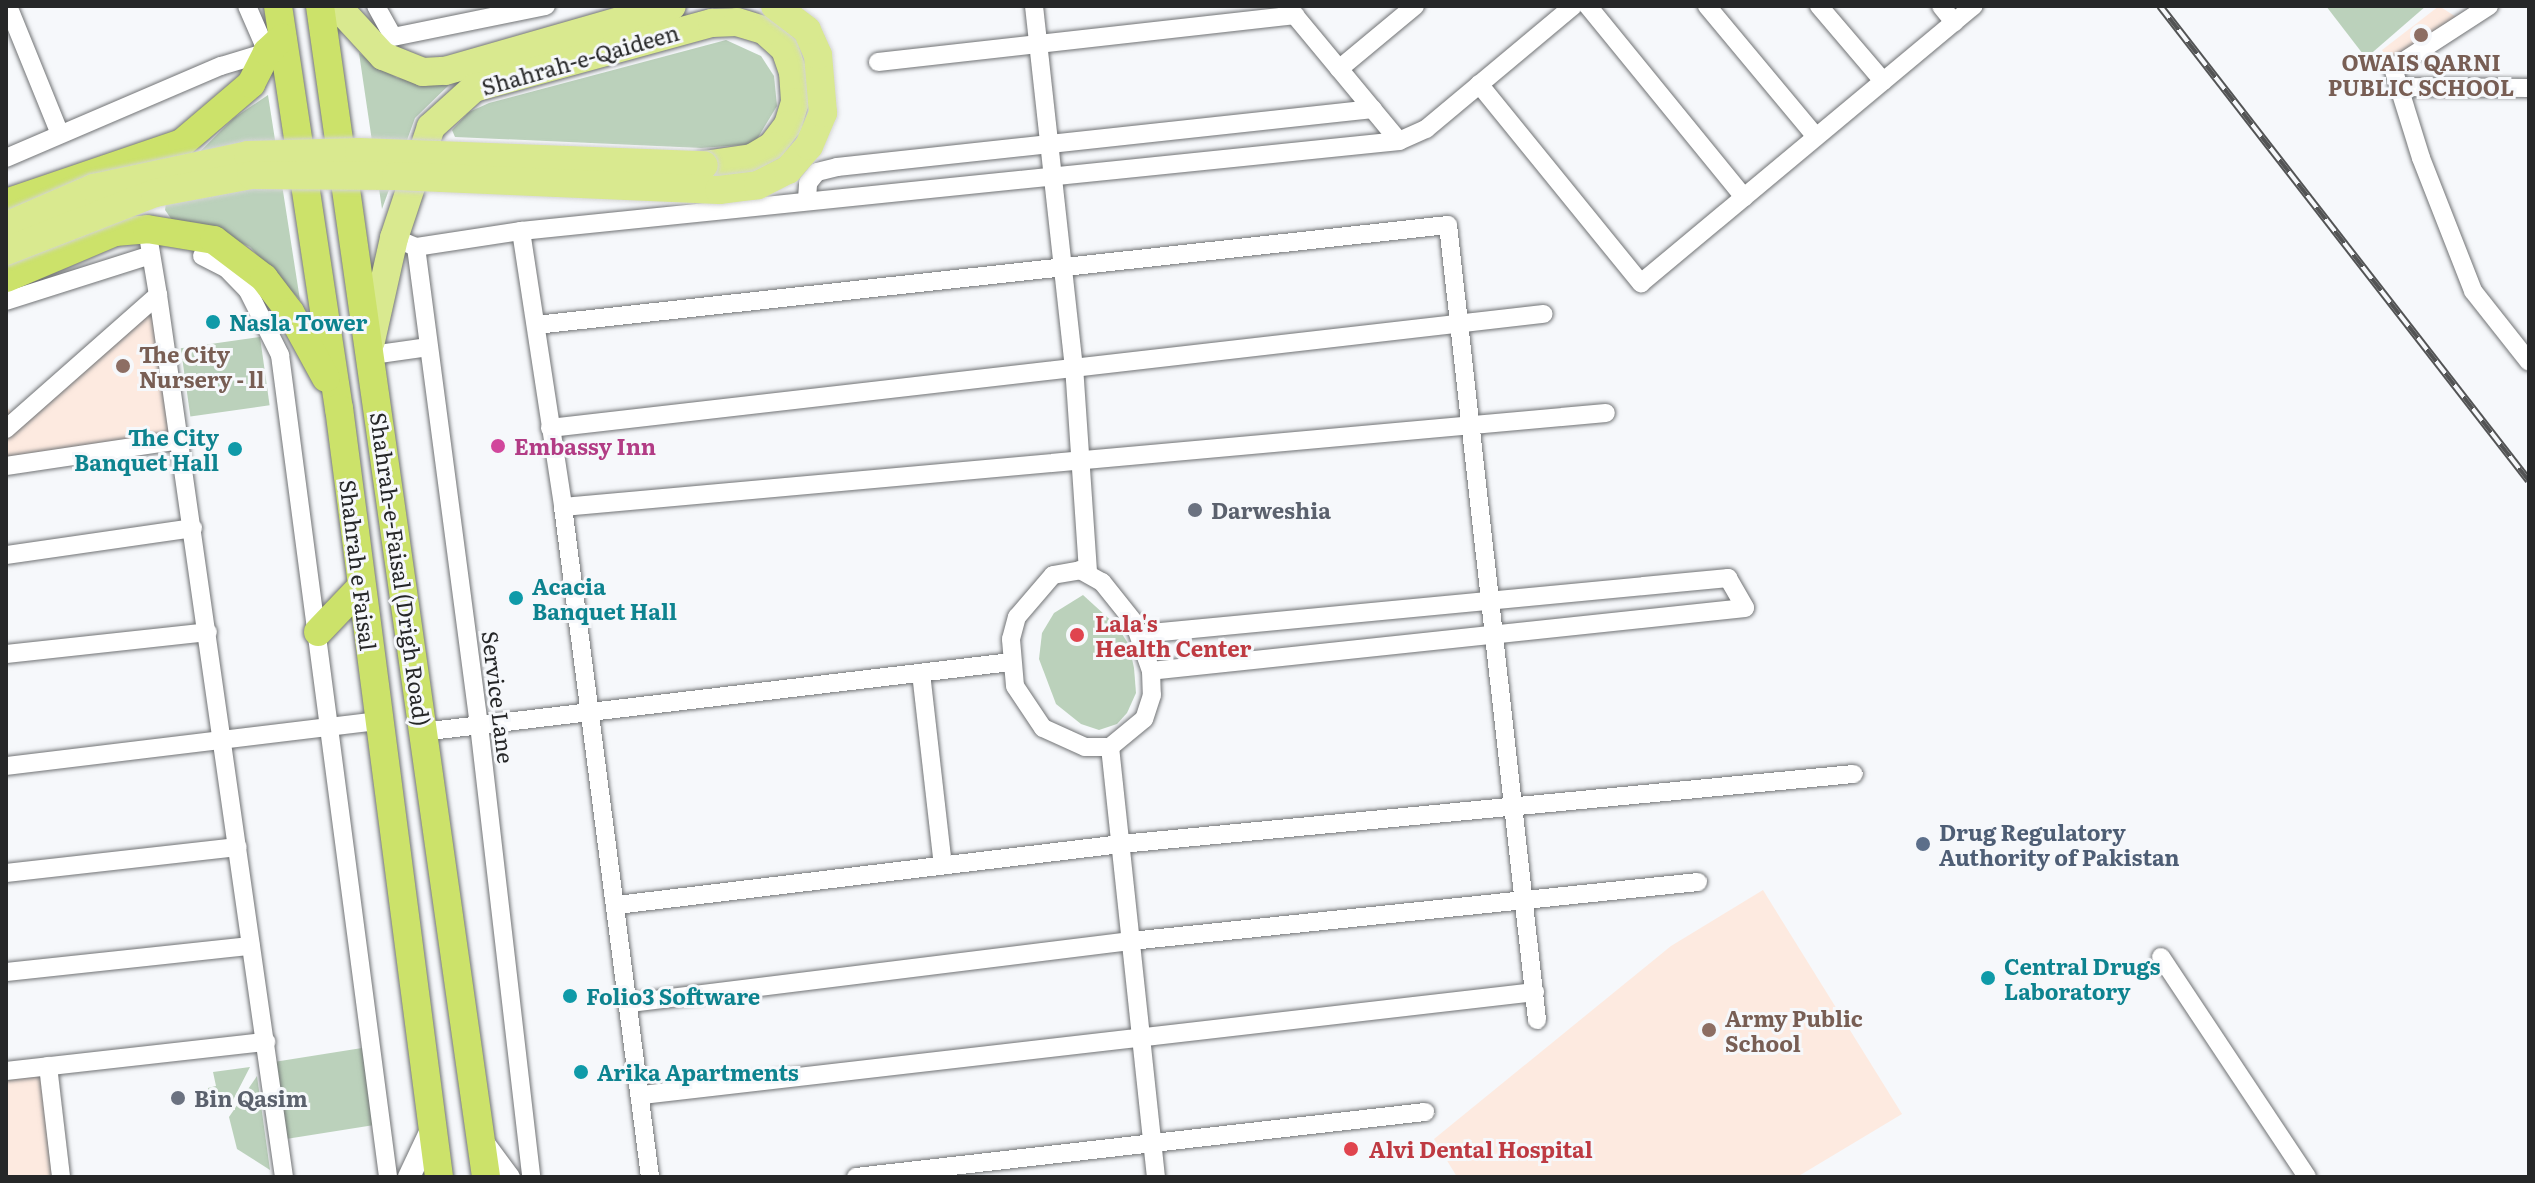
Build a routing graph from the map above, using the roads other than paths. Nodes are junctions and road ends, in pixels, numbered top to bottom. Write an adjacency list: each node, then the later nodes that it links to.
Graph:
1 (8, 6): 30 (street)
2 (247, 6): 22 (street)
3 (278, 6): 22 (highway, Shahrah-e-Faisal (Drigh Road))
4 (320, 6): 54 (highway, Shahrah-e-Faisal (Drigh Road))
5 (337, 6): 8 (main road, Shahrah-e-Qaideen)
6 (376, 6): 7 (street)
7 (546, 6)
8 (672, 6)
9 (775, 6): 44 (main road, bridge)
10 (1034, 6): 21 (street)
11 (1415, 6): 24 (street)
12 (1573, 6): 26 (street)
13 (1588, 6): 37 (street)
14 (1707, 6): 31 (street)
15 (1819, 6): 25 (street)
16 (1941, 6): 20 (street)
17 (1974, 6): 20 (street)
18 (2489, 6): 27 (street)
19 (1291, 10): 21 (street); 24 (street)
20 (1954, 22): 25 (street)
21 (1037, 41): 23 (street); 33 (street)
22 (275, 45): 30 (street); 35 (highway); 57 (highway, Shahrah-e-Faisal (Drigh Road))
23 (878, 62)
24 (1339, 69): 29 (street)
25 (1883, 81): 31 (street)
26 (1479, 84): 32 (street); 37 (street)
27 (2400, 87): 28 (street); 55 (street)
28 (2529, 88)
29 (1373, 109): 32 (street); 33 (street)
30 (60, 134): 34 (street)
31 (1816, 137): 37 (street)
32 (1399, 141): 36 (street)
33 (1047, 143): 36 (street); 38 (street)
34 (6, 158)
35 (137, 160): 39 (highway); 42 (highway)
36 (1050, 175): 38 (street); 46 (street)
37 (1744, 197)
38 (807, 199): 41 (street)
39 (6, 203)
40 (6, 226): 43 (main road, Shahrah-e-Qaideen, bridge)
41 (521, 231): 43 (street); 52 (street)
42 (149, 242): 47 (highway); 48 (street); 49 (street); 57 (highway)
43 (405, 242): 53 (street, Service Lane); 54 (main road, Shahrah-e-Qaideen)
44 (6, 251)
45 (202, 256): 72 (street)
46 (1065, 270): 51 (street); 52 (street); 56 (street)
47 (6, 278)
48 (158, 295): 61 (street); 62 (street)
49 (6, 301)
50 (1543, 314): 51 (street)
51 (1463, 323): 56 (street); 60 (street)
52 (536, 325): 59 (street)
53 (428, 347): 54 (street); 81 (street, Service Lane)
54 (372, 348): 83 (highway, Shahrah-e-Faisal (Drigh Road))
55 (2529, 362)
56 (1074, 366): 59 (street); 63 (street)
57 (339, 408): 69 (highway, Shahrah e Faisal)
58 (1606, 413): 60 (street)
59 (550, 428): 65 (street)
60 (1474, 428): 63 (street); 70 (street)
61 (6, 429)
62 (180, 440): 64 (street); 66 (street)
63 (1082, 463): 65 (street); 68 (street)
64 (6, 466)
65 (563, 507): 79 (street)
66 (193, 528): 67 (street); 71 (street)
67 (6, 555)
68 (1088, 571): 73 (street); 76 (street)
69 (361, 587): 72 (highway); 80 (highway, Shahrah e Faisal)
70 (1492, 597): 73 (street); 74 (street); 74 (street)
71 (208, 632): 75 (street); 84 (street)
72 (318, 632): 82 (street)
73 (1140, 634): 77 (street)
74 (1496, 634): 77 (street); 88 (street)
75 (6, 654)
76 (1011, 662): 78 (street); 85 (street)
77 (1151, 671): 85 (street)
78 (921, 673): 79 (street); 91 (street)
79 (590, 712): 81 (street); 95 (street)
80 (380, 721): 82 (street); 109 (highway, Shahrah-e-Faisal (Drigh Road))
81 (479, 725): 83 (street); 119 (street, Service Lane)
82 (330, 728): 84 (street); 114 (street)
83 (422, 732): 110 (highway, Shahrah-e-Faisal (Drigh Road))
84 (223, 740): 86 (street); 90 (street)
85 (1110, 747): 89 (street)
86 (6, 766)
87 (1854, 774): 88 (street)
88 (1514, 806): 89 (street); 94 (street)
89 (1121, 844): 91 (street); 96 (street)
90 (238, 847): 92 (street); 97 (street)
91 (943, 865): 95 (street)
92 (6, 873)
93 (1698, 882): 94 (street)
94 (1525, 900): 96 (street); 100 (street)
95 (617, 905): 101 (street)
96 (1131, 941): 101 (street); 103 (street)
97 (251, 946): 99 (street); 104 (street)
98 (2161, 957): 123 (street)
99 (6, 972)
100 (1535, 992): 102 (street); 103 (street)
101 (630, 1003): 107 (street)
102 (1537, 1020)
103 (1141, 1035): 107 (street); 111 (street)
104 (266, 1042): 105 (street); 113 (street)
105 (48, 1066): 106 (street); 112 (street)
106 (6, 1071)
107 (642, 1095): 120 (street)
108 (1425, 1112): 111 (street)
109 (433, 1126): 115 (street); 116 (highway, Shahrah-e-Faisal (Drigh Road))
110 (479, 1133): 117 (highway); 118 (street)
111 (1152, 1143): 121 (street); 122 (street)
112 (61, 1177)
113 (284, 1177)
114 (388, 1177)
115 (409, 1177)
116 (439, 1177)
117 (486, 1177)
118 (511, 1177)
119 (531, 1177)
120 (650, 1177)
121 (856, 1177)
122 (1156, 1177)
123 (2307, 1177)

